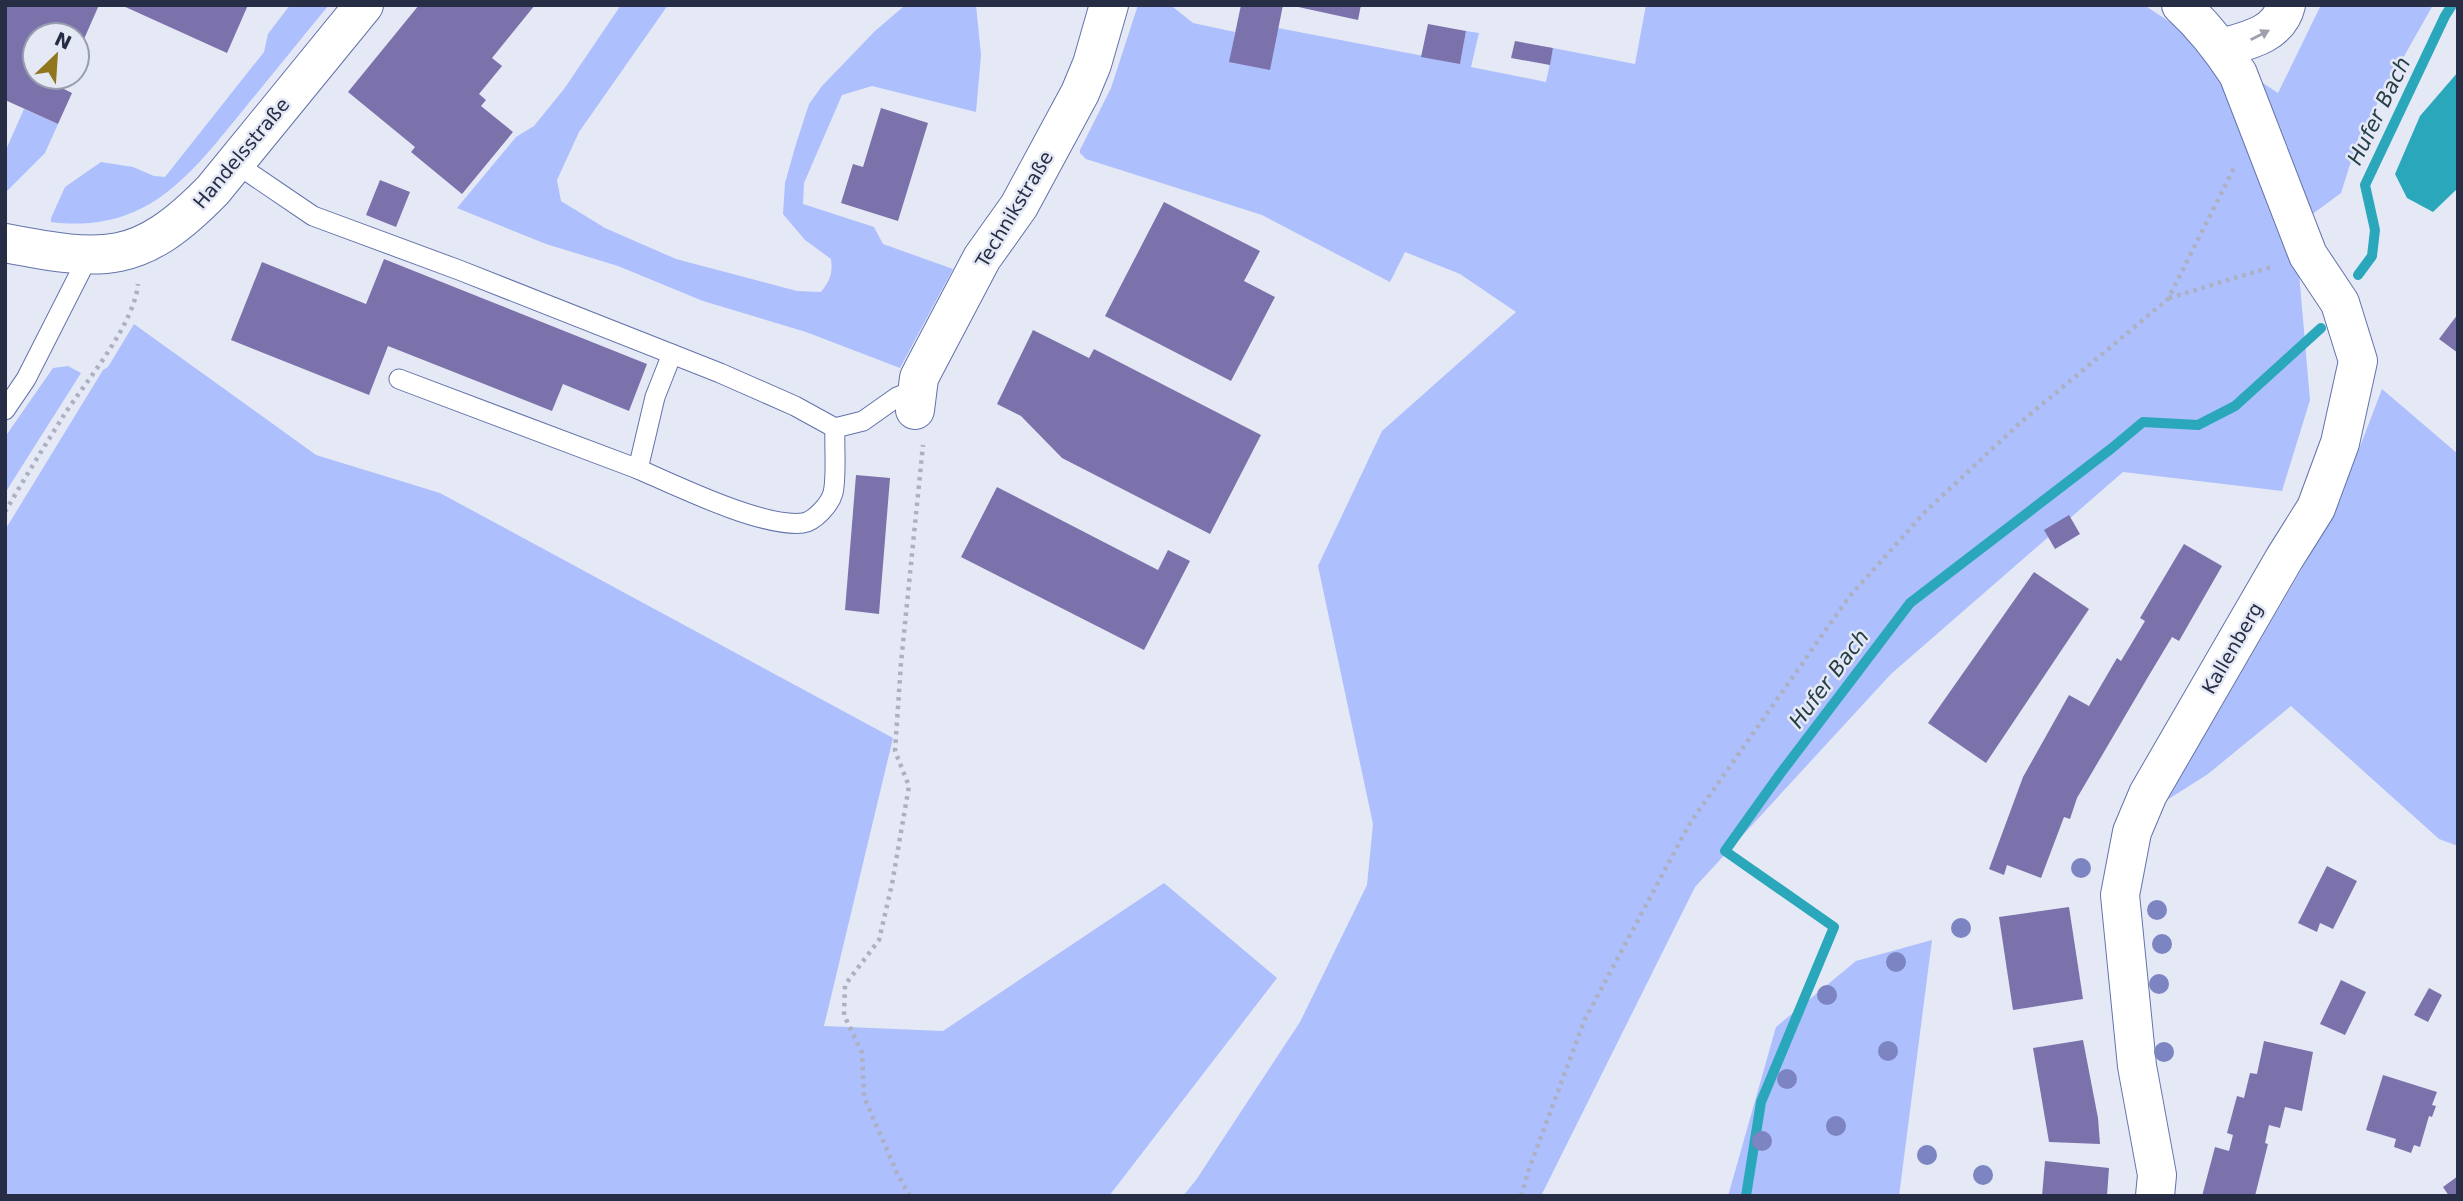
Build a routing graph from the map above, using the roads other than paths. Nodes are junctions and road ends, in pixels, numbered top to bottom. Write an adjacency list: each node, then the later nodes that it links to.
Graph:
1 (365, 5): 6 (street, Handelsstraße)
2 (1109, 5): 11 (street, Technikstraße)
3 (2181, 5): 5 (street, Kallenberg)
4 (2287, 5): 5 (street, one-way to 4)
5 (2221, 48): 15 (street, Kallenberg)
6 (235, 163): 8 (street, Handelsstraße); 9 (lane)
7 (5, 243): 8 (street, Handelsstraße)
8 (89, 255): 12 (lane)
9 (671, 354): 13 (lane); 14 (lane)
10 (399, 379): 14 (lane)
11 (916, 400): 13 (lane)
12 (5, 410)
13 (835, 428): 14 (lane)
14 (638, 469)
15 (2155, 1196)

